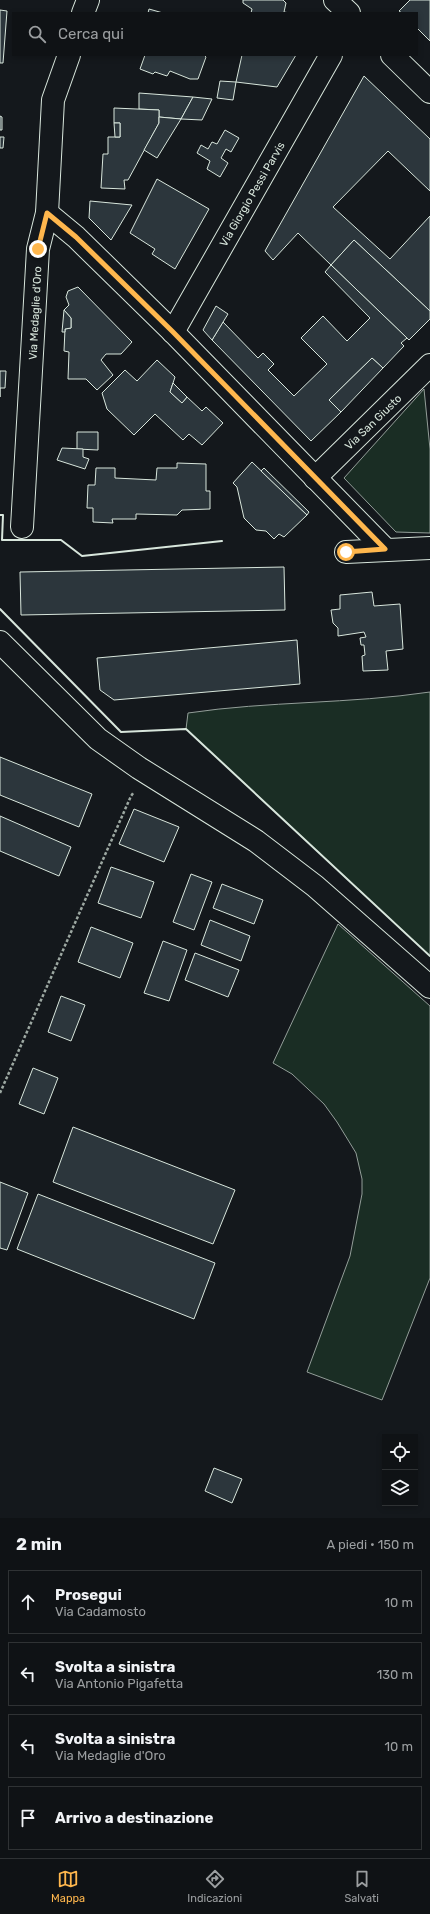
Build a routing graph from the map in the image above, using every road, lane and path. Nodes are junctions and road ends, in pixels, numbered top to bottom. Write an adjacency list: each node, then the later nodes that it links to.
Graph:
1 (88, 0): 4 (street)
2 (335, 0): 5 (street)
3 (362, 0): 6 (street)
4 (83, 12)
5 (348, 12)
6 (356, 12)
7 (69, 56): 11 (street, Via Medaglie d'Oro)
8 (330, 56): 12 (street, Via Giorgio Pessi Parvis)
9 (393, 56): 10 (street)
10 (430, 92)
11 (47, 213): 12 (street); 15 (street, Via Medaglie d'Oro)
12 (173, 332): 14 (street)
13 (430, 365): 14 (street, Via San Giusto)
14 (315, 478): 17 (street)
15 (22, 527)
16 (430, 548): 17 (street)
17 (385, 549): 18 (street)
18 (346, 552)
19 (0, 642): 21 (street)
20 (136, 790): 22 (path)
21 (430, 987)
22 (0, 1093)

